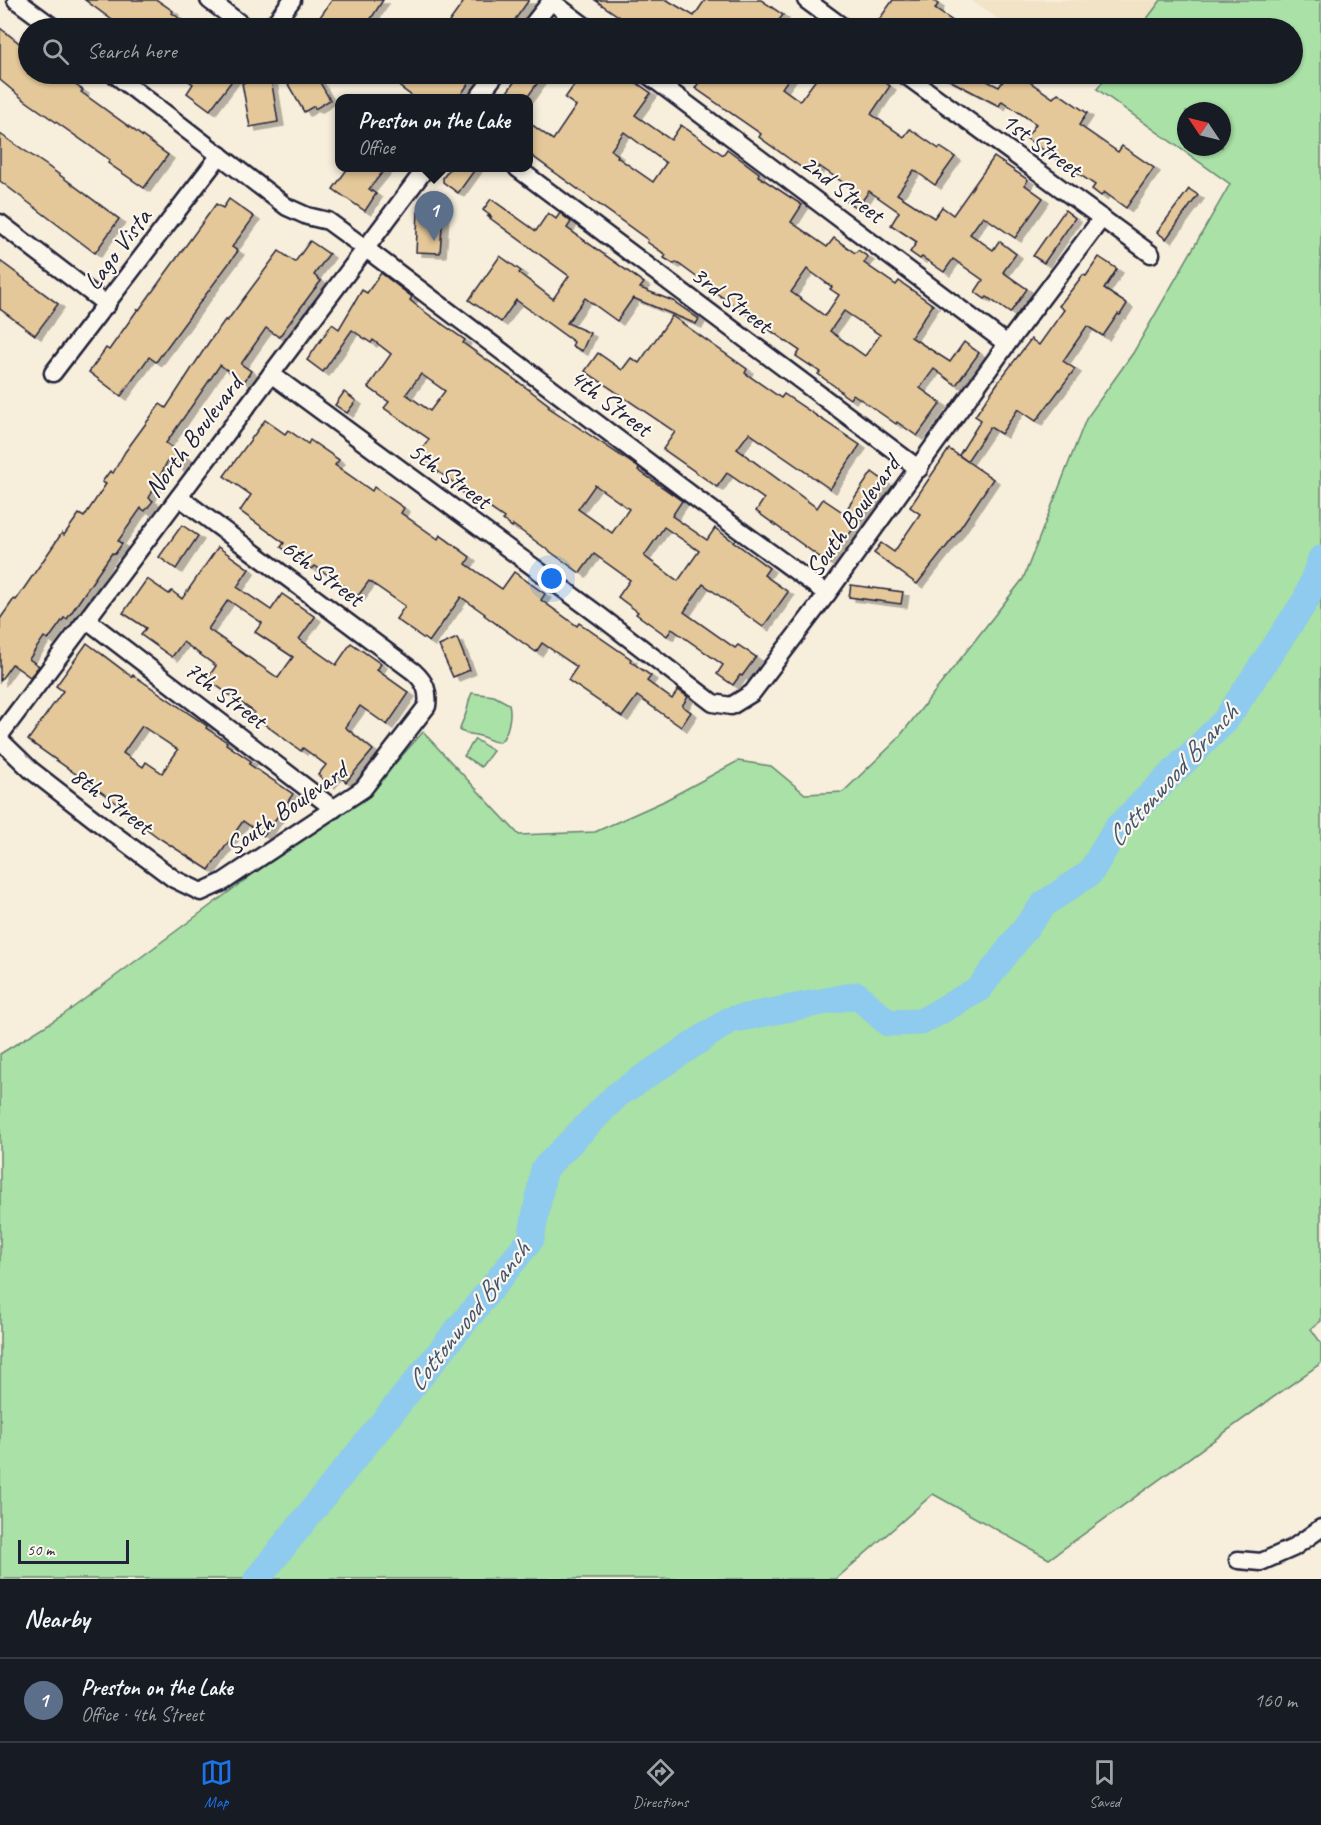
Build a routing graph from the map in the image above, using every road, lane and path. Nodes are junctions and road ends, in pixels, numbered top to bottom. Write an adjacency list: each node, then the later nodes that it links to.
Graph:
1 (16, 0): 6 (street)
2 (209, 0): 7 (street)
3 (292, 0): 8 (street)
4 (806, 0): 11 (street)
5 (551, 1): 9 (street); 10 (street)
6 (40, 18)
7 (233, 18)
8 (278, 18)
9 (538, 18)
10 (574, 18)
11 (830, 18)
12 (127, 84): 15 (street, 4th Street)
13 (660, 84): 23 (street, 2nd Street)
14 (918, 84): 18 (street, 1st Street)
15 (220, 155): 20 (street, 4th Street); 22 (street, Lago Vista)
16 (423, 172): 20 (street, North Boulevard)
17 (522, 172): 26 (street, 3rd Street)
18 (1102, 218): 21 (street, 1st Street); 23 (street, South Boulevard)
19 (0, 223): 22 (street)
20 (365, 248): 25 (street, North Boulevard); 28 (street, 4th Street)
21 (1151, 254)
22 (107, 305): 24 (street, Lago Vista)
23 (1007, 344): 26 (street, South Boulevard)
24 (53, 373)
25 (271, 374): 27 (street, North Boulevard); 29 (street, 5th Street)
26 (919, 469): 28 (street, South Boulevard)
27 (179, 497): 30 (street, North Boulevard); 31 (street, 6th Street)
28 (827, 594): 29 (street, South Boulevard)
29 (600, 616)
30 (87, 620): 32 (street, North Boulevard); 33 (street, 7th Street)
31 (429, 695): 33 (street, South Boulevard)
32 (0, 738): 34 (street, 8th Street)
33 (334, 809): 34 (street, South Boulevard)
34 (201, 892)
35 (1321, 1528): 36 (street)
36 (1238, 1560)

